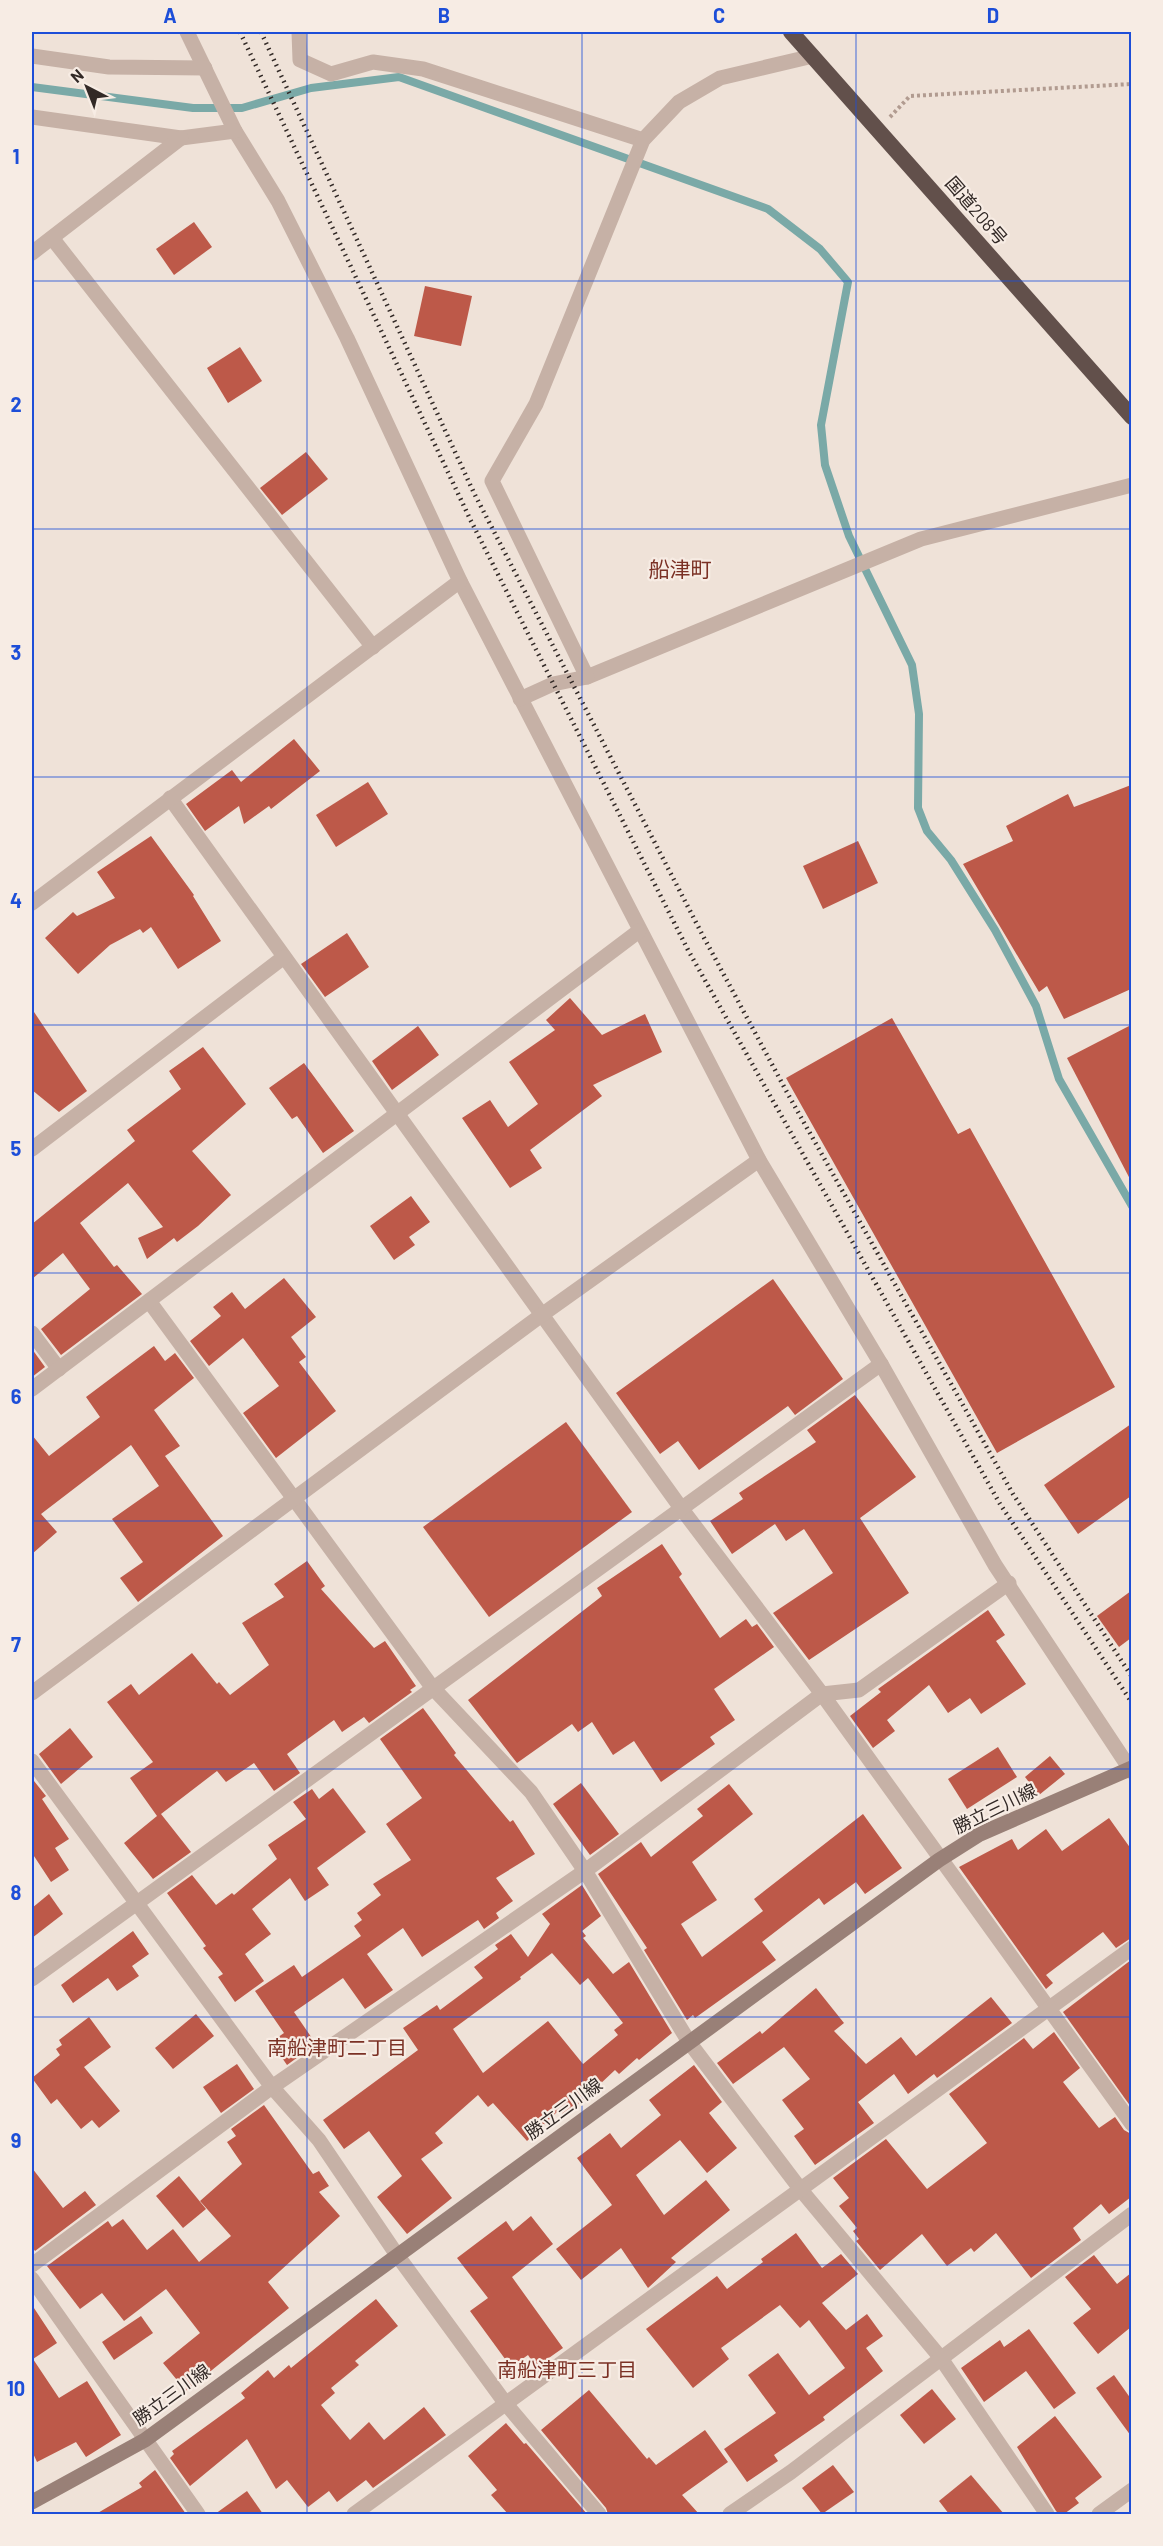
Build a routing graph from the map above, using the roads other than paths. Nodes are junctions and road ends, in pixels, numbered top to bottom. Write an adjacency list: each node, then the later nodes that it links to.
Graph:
1 (187, 32): 6 (street)
2 (299, 32): 10 (street)
3 (791, 32): 5 (highway, 国道208号)
4 (32, 56): 6 (street)
5 (813, 56): 10 (street); 13 (highway, 国道208号)
6 (205, 68): 8 (street)
7 (32, 117): 9 (street)
8 (236, 131): 9 (street); 15 (street)
9 (181, 138): 11 (street)
10 (643, 140): 17 (street)
11 (51, 238): 12 (street); 16 (street)
12 (32, 253)
13 (1131, 417)
14 (1131, 484): 17 (street)
15 (460, 581): 16 (street); 18 (street)
16 (373, 646): 19 (street)
17 (587, 677): 18 (street)
18 (520, 699): 21 (street)
19 (170, 798): 20 (street); 22 (street)
20 (32, 903)
21 (639, 931): 23 (street); 25 (street)
22 (284, 957): 23 (street); 24 (street)
23 (397, 1114): 26 (street); 27 (street)
24 (32, 1149)
25 (759, 1160): 27 (street); 29 (street)
26 (150, 1300): 30 (street); 32 (street)
27 (543, 1314): 32 (street); 33 (street)
28 (32, 1333): 30 (street)
29 (881, 1364): 33 (street); 34 (street)
30 (58, 1369): 31 (street)
31 (32, 1389)
32 (296, 1498): 35 (street); 36 (street)
33 (681, 1508): 35 (street); 37 (street)
34 (1009, 1583): 37 (street); 39 (street)
35 (432, 1687): 41 (street); 42 (street)
36 (32, 1694)
37 (822, 1694): 40 (street); 41 (street)
38 (32, 1761): 42 (street)
39 (1131, 1770): 40 (main road, 勝立三川線)
40 (939, 1860): 45 (street); 46 (main road, 勝立三川線)
41 (585, 1871): 46 (street); 47 (street)
42 (138, 1902): 44 (street); 47 (street)
43 (1131, 1948): 45 (street)
44 (32, 1979)
45 (1049, 2008): 48 (street); 49 (street)
46 (689, 2042): 49 (street); 51 (main road, 勝立三川線)
47 (272, 2087): 51 (street); 52 (street)
48 (1131, 2124)
49 (801, 2190): 54 (street); 55 (street)
50 (1131, 2214): 54 (street)
51 (397, 2255): 55 (street); 56 (main road, 勝立三川線)
52 (32, 2265)
53 (32, 2279): 56 (street)
54 (940, 2357): 62 (street); 63 (street)
55 (506, 2404): 60 (street); 61 (street)
56 (145, 2440): 58 (main road, 勝立三川線); 59 (street)
57 (1131, 2490): 64 (street)
58 (32, 2502)
59 (198, 2514)
60 (354, 2514)
61 (599, 2514)
62 (730, 2514)
63 (1047, 2514)
64 (1099, 2514)

